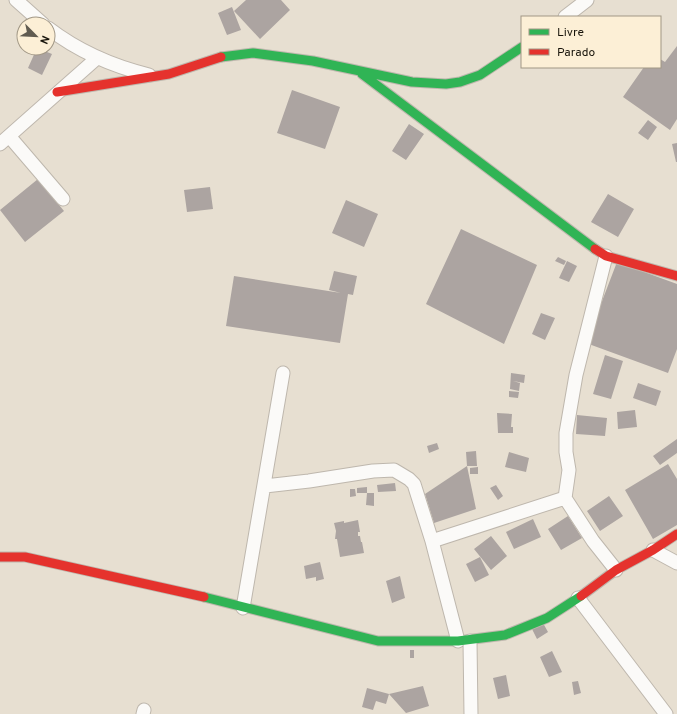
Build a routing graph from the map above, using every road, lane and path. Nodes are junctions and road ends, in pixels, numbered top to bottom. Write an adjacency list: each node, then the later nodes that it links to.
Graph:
1 (16, 0): 3 (street)
2 (587, 0): 4 (street)
3 (34, 16)
4 (566, 16)
5 (56, 34): 7 (street)
6 (521, 48): 8 (street)
7 (98, 58): 9 (street); 10 (street)
8 (358, 71): 9 (street); 13 (street)
9 (153, 75): 10 (street)
10 (57, 92): 11 (street)
11 (5, 140): 12 (street)
12 (63, 199)
13 (606, 256): 14 (street); 17 (street)
14 (677, 276)
15 (284, 373): 16 (street)
16 (265, 486): 19 (street); 25 (street)
17 (566, 498): 19 (street); 23 (street)
18 (677, 534): 20 (street)
19 (432, 541): 26 (street)
20 (653, 550): 22 (street); 23 (street)
21 (0, 557): 25 (street)
22 (677, 563)
23 (616, 570): 24 (street)
24 (578, 598): 26 (street); 28 (street)
25 (243, 608): 26 (street)
26 (464, 641): 27 (street)
27 (471, 714)
28 (666, 714)

